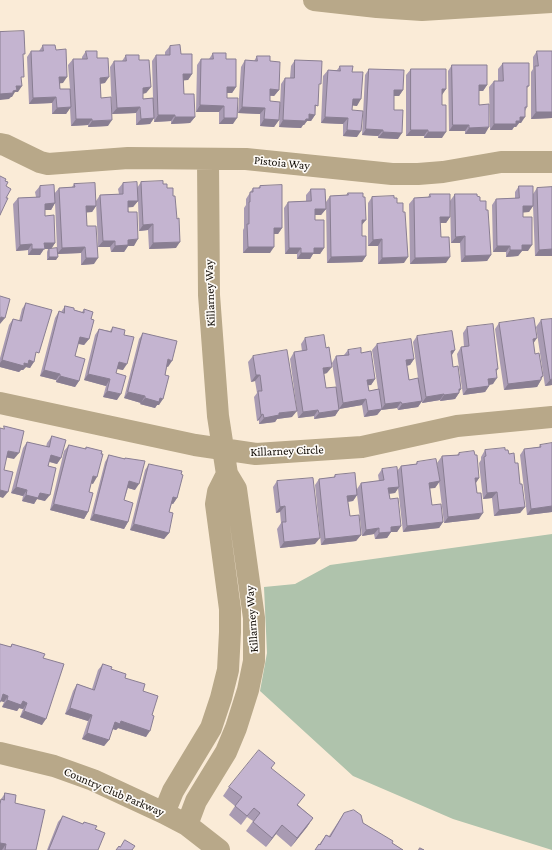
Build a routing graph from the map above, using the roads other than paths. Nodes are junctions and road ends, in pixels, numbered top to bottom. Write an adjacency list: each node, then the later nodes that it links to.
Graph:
1 (314, 0): 2 (street)
2 (552, 2)
3 (7, 147): 4 (street, Pistoia Way)
4 (208, 160): 5 (street, Pistoia Way); 8 (street, Killarney Way)
5 (552, 162)
6 (0, 403): 8 (street, Killarney Circle)
7 (552, 417): 8 (street, Killarney Circle)
8 (223, 449): 9 (street, Killarney Way)
9 (227, 474): 11 (street, Killarney Way); 12 (street, Killarney Way)
10 (0, 753): 11 (street, Country Club Parkway)
11 (164, 813): 12 (street, Country Club Parkway)
12 (187, 826): 13 (street, Country Club Parkway)
13 (219, 850)

